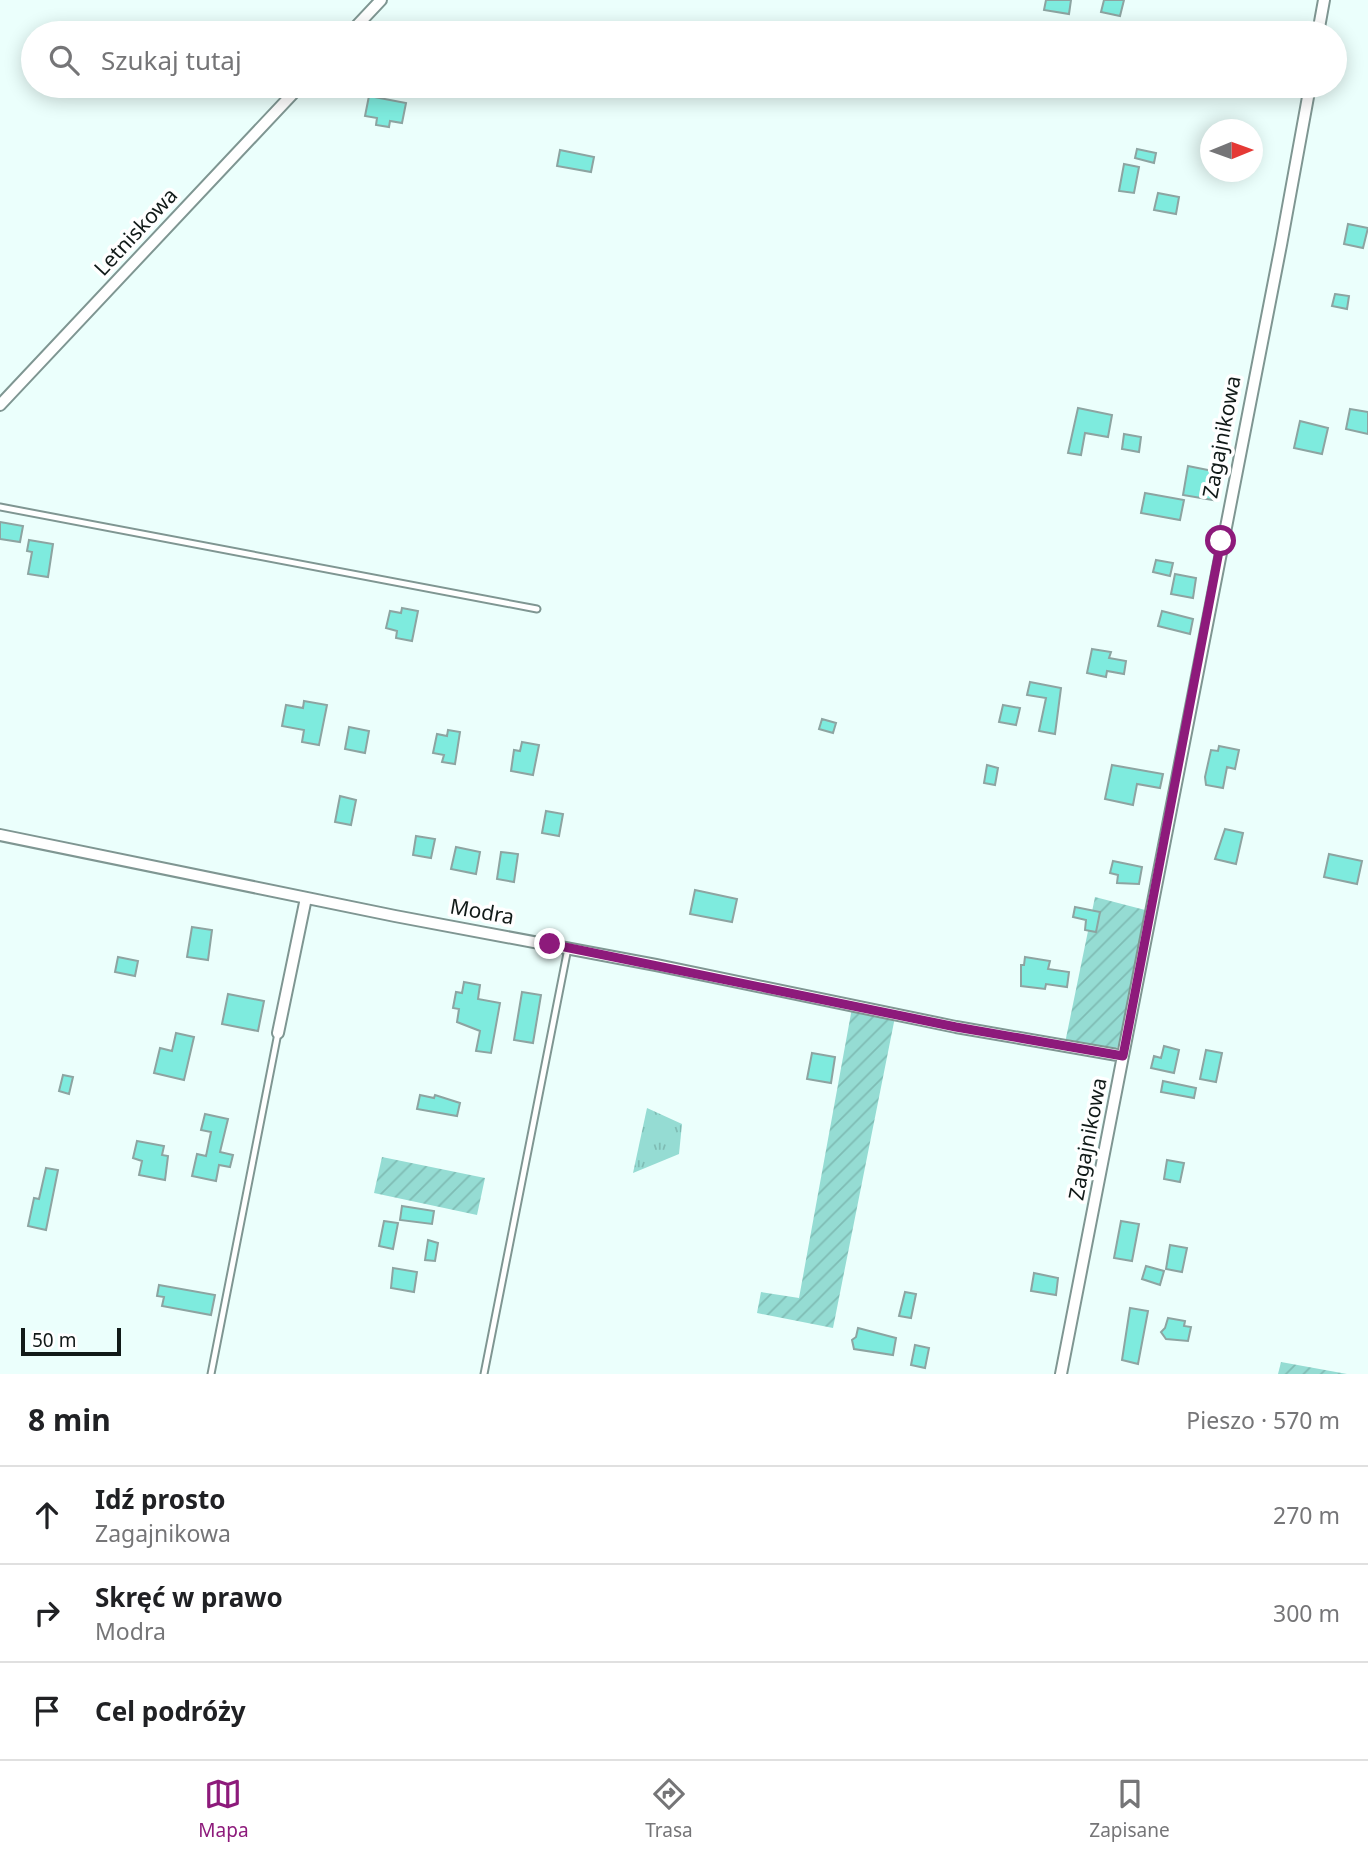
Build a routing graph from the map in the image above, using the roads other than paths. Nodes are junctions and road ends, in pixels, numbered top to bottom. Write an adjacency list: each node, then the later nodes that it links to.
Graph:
1 (382, 0): 3 (street)
2 (1324, 0): 4 (street)
3 (362, 21)
4 (1320, 21)
5 (289, 98): 7 (street, Letniskowa)
6 (1308, 98): 14 (street, Zagajnikowa)
7 (0, 405)
8 (0, 506): 9 (lane)
9 (537, 609)
10 (0, 835): 11 (street, Modra)
11 (306, 898): 12 (street, Modra); 13 (street)
12 (568, 948): 14 (street, Modra); 16 (lane)
13 (278, 1033): 15 (lane)
14 (1123, 1056): 17 (street, Zagajnikowa)
15 (211, 1374)
16 (484, 1374)
17 (1061, 1374)

